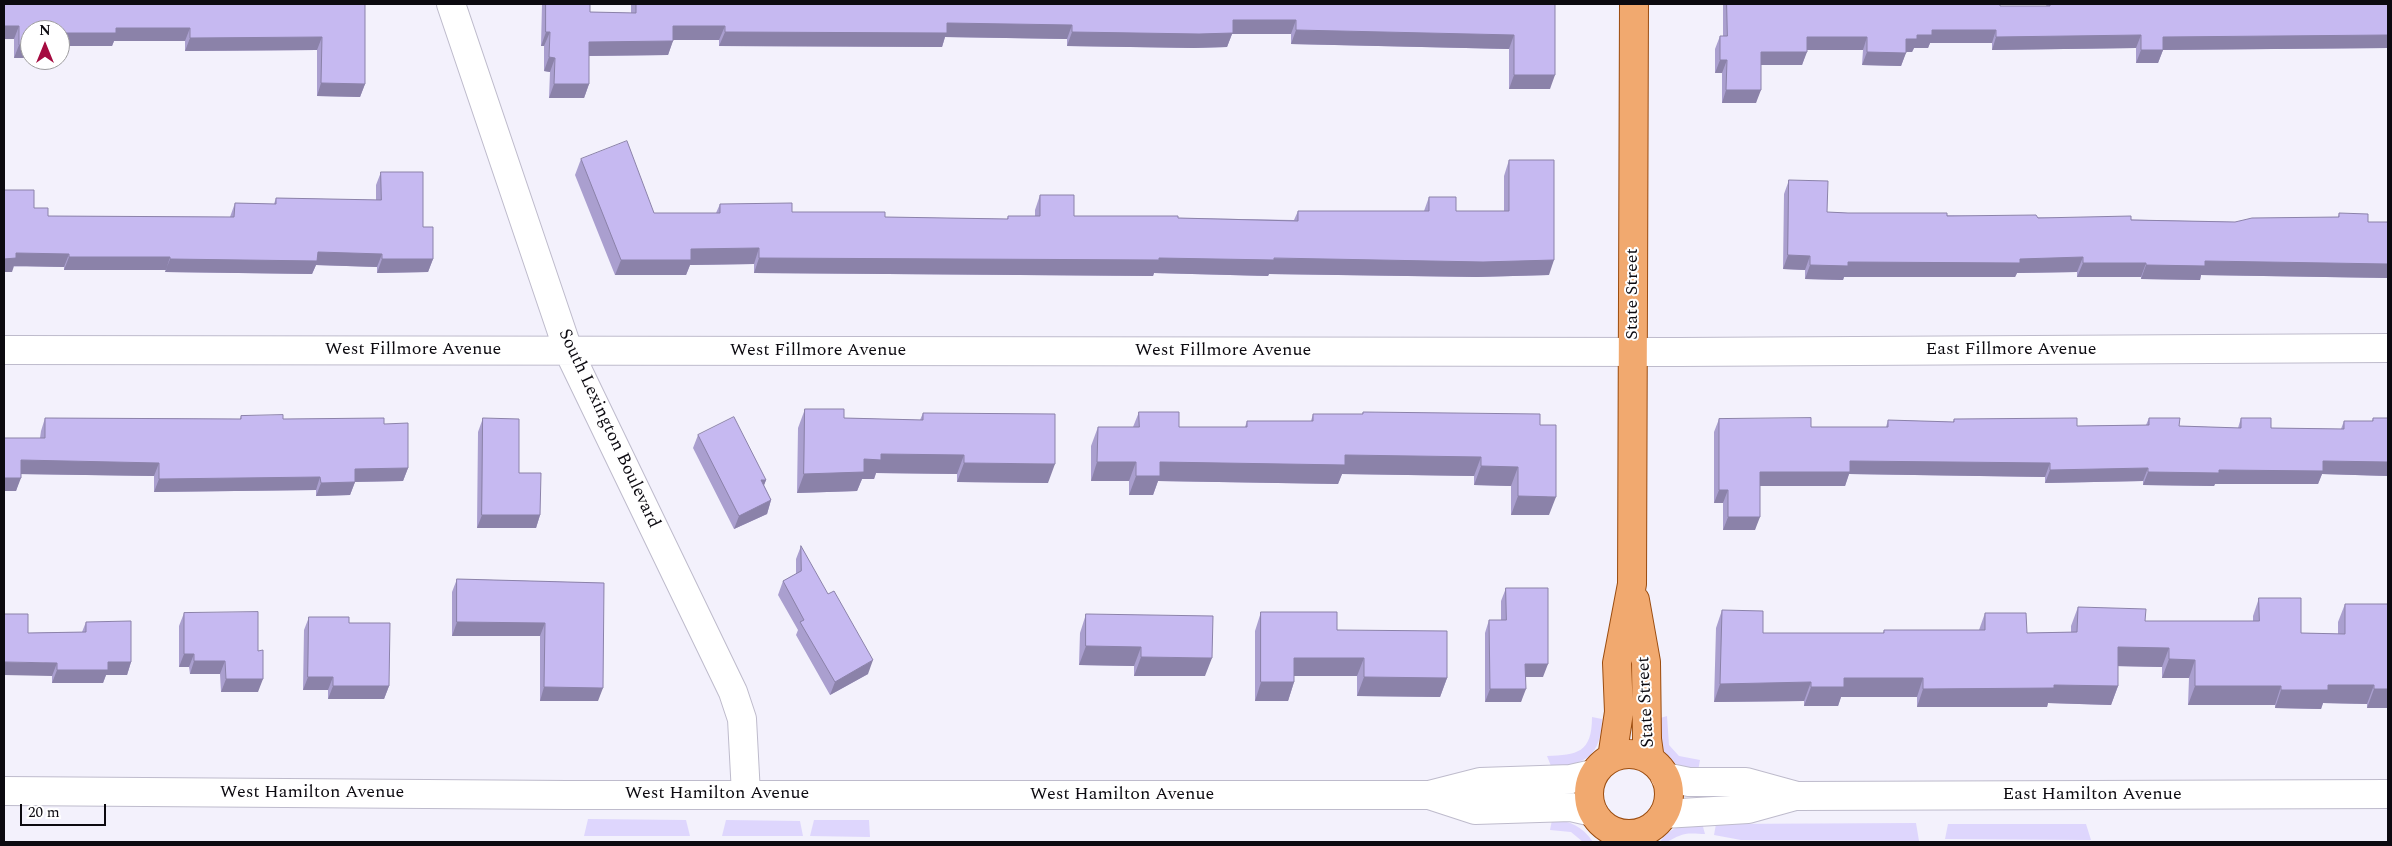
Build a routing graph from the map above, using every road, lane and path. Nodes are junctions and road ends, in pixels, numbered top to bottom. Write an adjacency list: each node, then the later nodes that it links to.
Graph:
1 (450, 4): 5 (street, South Lexington Boulevard)
2 (1634, 4): 6 (main road, State Street)
3 (2388, 348): 6 (street, East Fillmore Avenue)
4 (4, 350): 5 (street, West Fillmore Avenue)
5 (568, 350): 6 (street, West Fillmore Avenue); 11 (street, South Lexington Boulevard)
6 (1633, 352): 7 (main road, State Street)
7 (1632, 584): 8 (main road, State Street); 9 (main road, State Street)
8 (1602, 766): 9 (main road); 13 (street, West Hamilton Avenue); 15 (main road)
9 (1658, 769): 14 (street, East Hamilton Avenue); 16 (main road)
10 (4, 791): 11 (street, West Hamilton Avenue)
11 (746, 794): 13 (street, West Hamilton Avenue)
12 (2388, 794): 14 (street, East Hamilton Avenue)
13 (1429, 795): 15 (street, West Hamilton Avenue)
14 (1797, 796): 16 (street, East Hamilton Avenue)
15 (1603, 828): 16 (main road)
16 (1652, 829)

